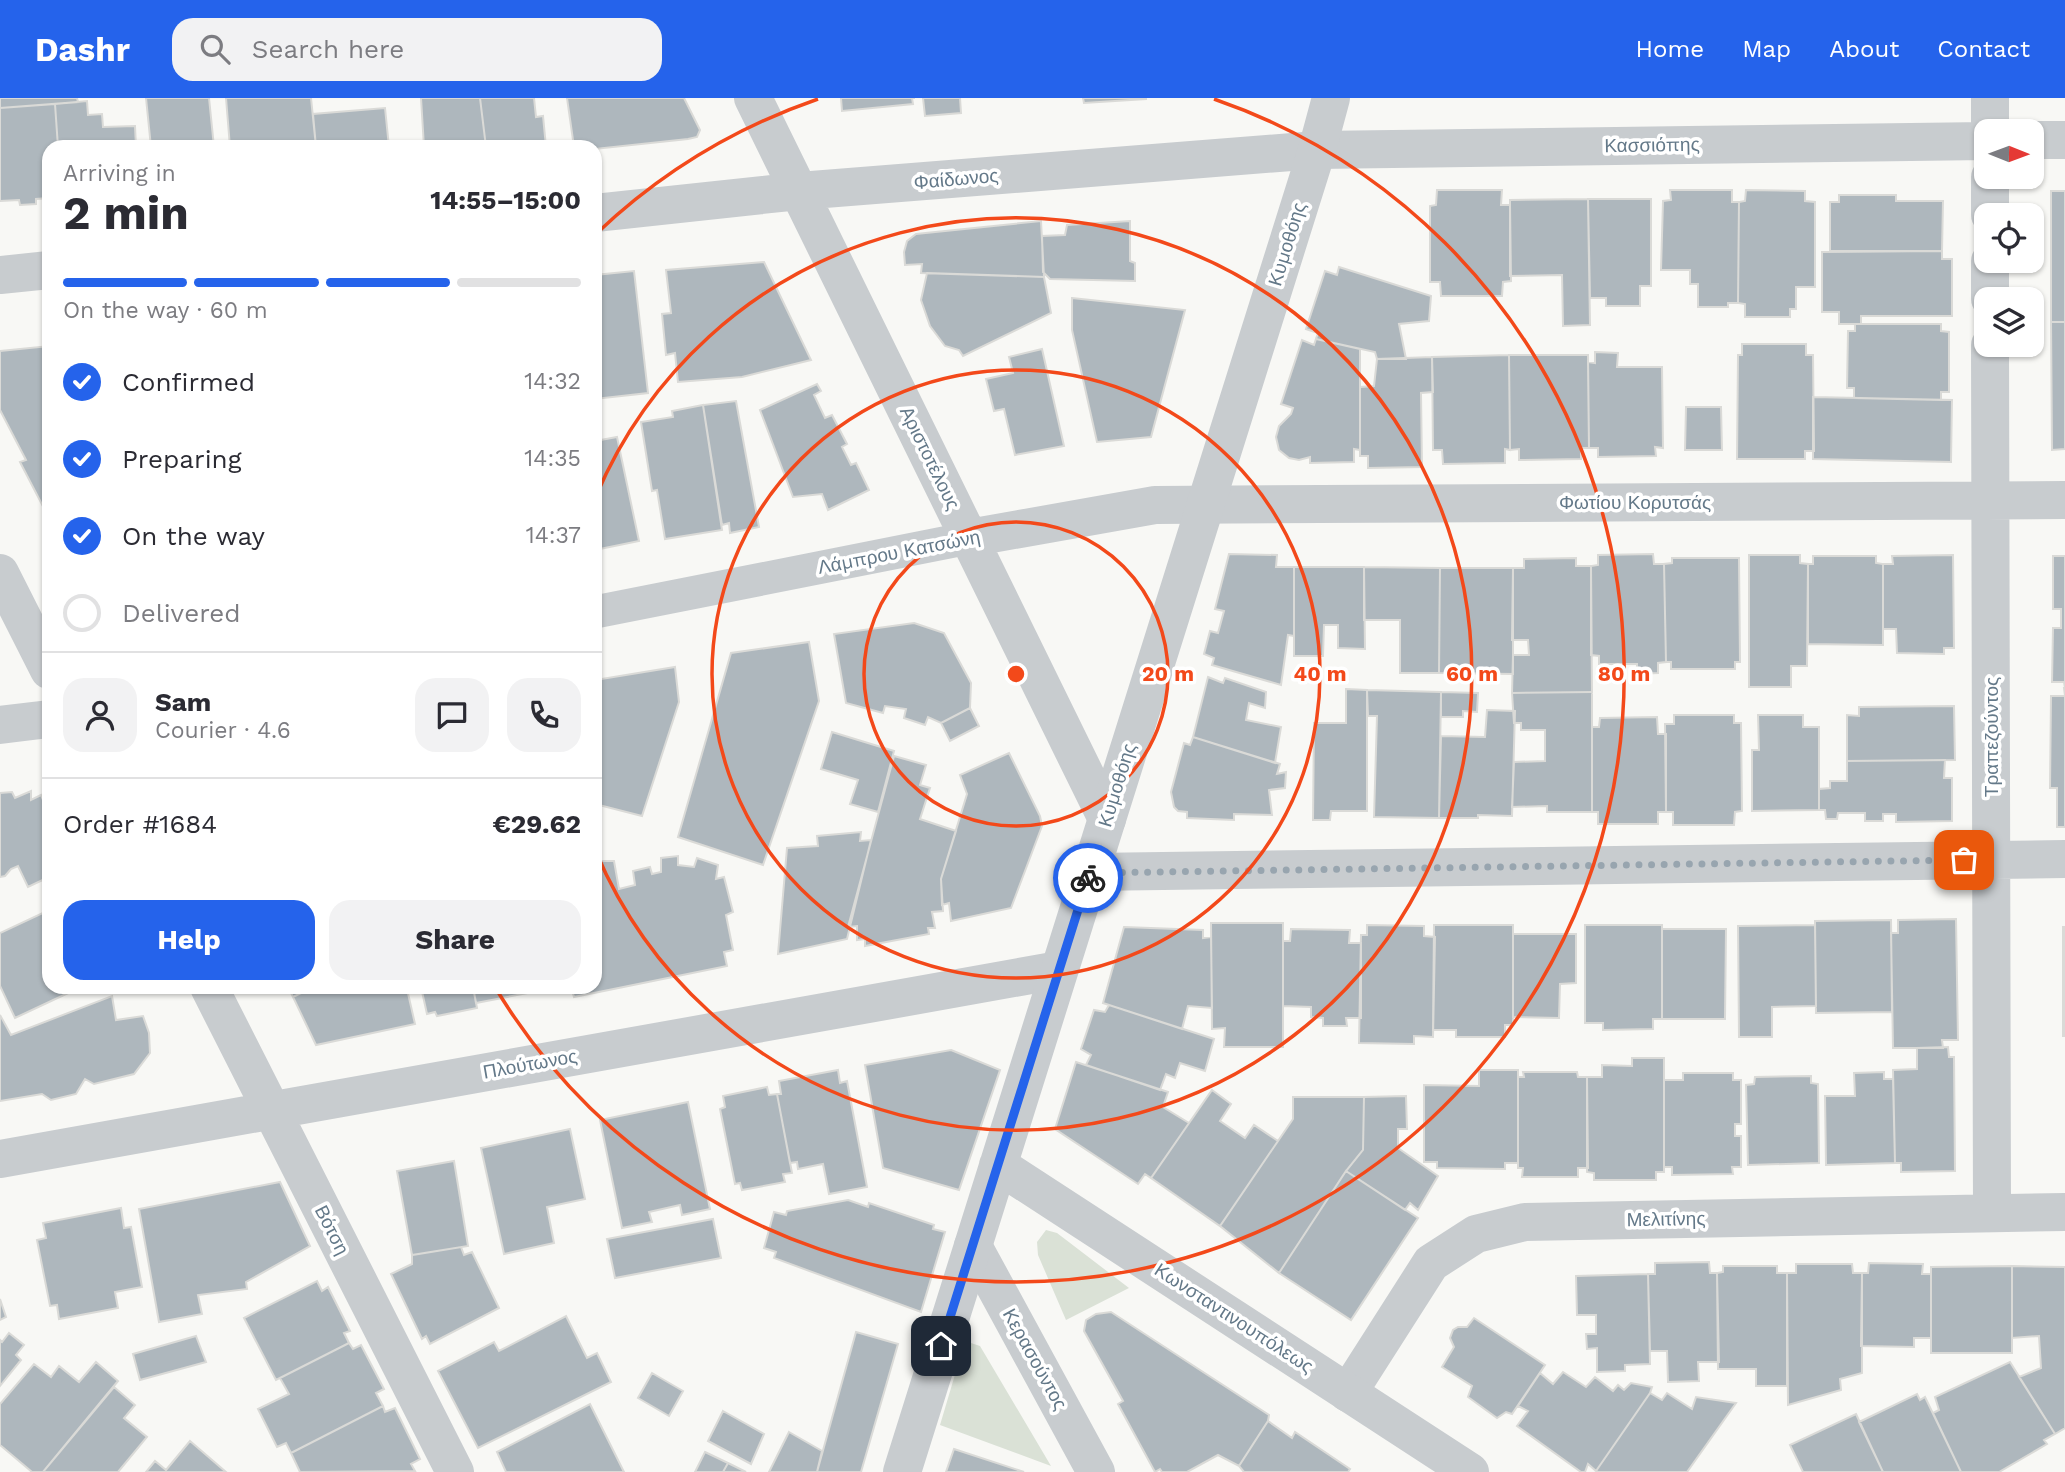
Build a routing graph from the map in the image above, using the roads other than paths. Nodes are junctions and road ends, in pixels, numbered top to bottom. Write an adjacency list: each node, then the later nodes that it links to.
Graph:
1 (752, 98): 9 (street, Αριστοτέλους)
2 (1331, 98): 8 (street, Κυμοθόης)
3 (1990, 98): 4 (street)
4 (1990, 119)
5 (2044, 140): 6 (street)
6 (2065, 140)
7 (1974, 141): 8 (street, Κασσιόπης)
8 (1317, 149): 9 (street, Φαίδωνος); 16 (street, Κυμοθόης)
9 (799, 191): 10 (street, Φαίδωνος); 17 (street, Αριστοτέλους)
10 (602, 212)
11 (42, 271): 12 (street)
12 (0, 275)
13 (1990, 357): 15 (street, Τραπεζούντος)
14 (2065, 500): 15 (street, Φωτίου Κορυτσάς)
15 (1991, 501): 16 (street, Φωτίου Κορυτσάς); 25 (street, Τραπεζούντος)
16 (1205, 504): 17 (street, Λάμπρου Κατσώνη); 23 (street, Κυμοθόης)
17 (969, 538): 19 (street, Λάμπρου Κατσώνη); 23 (street, Αριστοτέλους)
18 (0, 573): 20 (street)
19 (602, 611)
20 (42, 656)
21 (42, 720): 22 (street)
22 (0, 725)
23 (1107, 819): 26 (street, Κυμοθόης)
24 (2065, 859): 25 (street)
25 (1991, 860): 26 (street); 33 (street, Τραπεζούντος)
26 (1090, 873): 27 (street, Κυμοθόης)
27 (1059, 970): 29 (street, Πλούτωνος); 31 (street, Κυμοθόης)
28 (213, 994): 29 (street, Βότση)
29 (272, 1110): 30 (street, Πλούτωνος); 36 (street, Βότση)
30 (0, 1159)
31 (998, 1165): 34 (street, Κυμοθόης); 35 (street, Κωνσταντινουπόλεως)
32 (2065, 1212): 33 (street, Μελιτίνης)
33 (1992, 1213): 35 (street, Μελιτίνης)
34 (973, 1246): 37 (street, Κυμοθόης); 38 (street, Κερασούντος)
35 (1348, 1393): 39 (street, Κωνσταντινουπόλεως)
36 (454, 1472)
37 (902, 1472)
38 (1097, 1472)
39 (1470, 1472)

